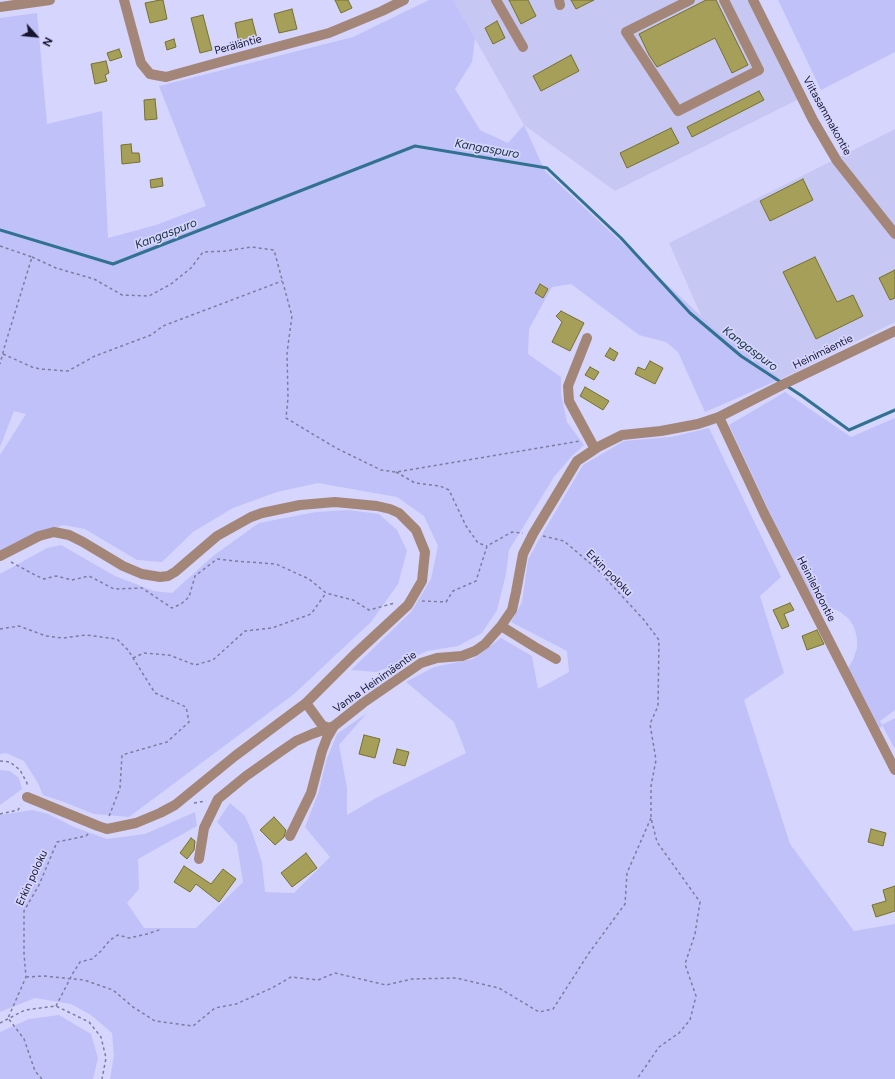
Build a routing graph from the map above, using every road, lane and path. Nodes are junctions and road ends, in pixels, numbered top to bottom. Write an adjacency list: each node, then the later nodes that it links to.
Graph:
1 (50, 0): 8 (street)
2 (124, 0): 3 (street, Peräläntie)
3 (404, 0)
4 (496, 0): 9 (street)
5 (690, 0): 6 (street)
6 (724, 0)
7 (754, 0): 10 (street, Viitasammakontie)
8 (0, 7)
9 (523, 48)
10 (895, 234)
11 (0, 246): 12 (path)
12 (32, 257): 13 (path); 16 (path)
13 (282, 281): 16 (path); 21 (path)
14 (895, 330): 18 (street, Heinimäentie)
15 (587, 338): 19 (street)
16 (2, 354): 17 (path)
17 (0, 364)
18 (719, 417): 20 (street, Vanha Heinimäentie); 35 (street, Heinilehdontie)
19 (590, 440): 20 (street); 21 (path)
20 (595, 449): 22 (street, Vanha Heinimäentie)
21 (396, 472): 23 (path)
22 (533, 534): 23 (path, Erkin poloku); 28 (street, Vanha Heinimäentie); 40 (path, Erkin poloku)
23 (487, 546): 26 (path)
24 (3, 557): 25 (path); 26 (street)
25 (326, 593): 27 (path); 30 (path)
26 (412, 599): 32 (street)
27 (396, 603)
28 (501, 626): 31 (street); 33 (street, Vanha Heinimäentie)
29 (0, 629): 30 (path, Erkin poloku)
30 (133, 658): 41 (path, Erkin poloku)
31 (556, 659)
32 (306, 703): 33 (street); 38 (street)
33 (331, 727): 37 (street, Vanha Heinimäentie); 42 (street)
34 (0, 761): 36 (path)
35 (895, 770)
36 (27, 796): 39 (path); 41 (street)
37 (218, 800): 38 (path); 43 (street, Vanha Heinimäentie)
38 (175, 805): 41 (street)
39 (0, 814)
40 (652, 818): 46 (path); 52 (path, Erkin poloku)
41 (98, 826): 45 (path, Erkin poloku)
42 (290, 836)
43 (199, 859)
44 (162, 929): 46 (path)
45 (26, 977): 46 (path); 48 (path, Erkin poloku)
46 (70, 979): 47 (path)
47 (56, 1006): 48 (path); 51 (path)
48 (8, 1018): 49 (path); 50 (path)
49 (0, 1023)
50 (42, 1079)
51 (102, 1079)
52 (638, 1079)

